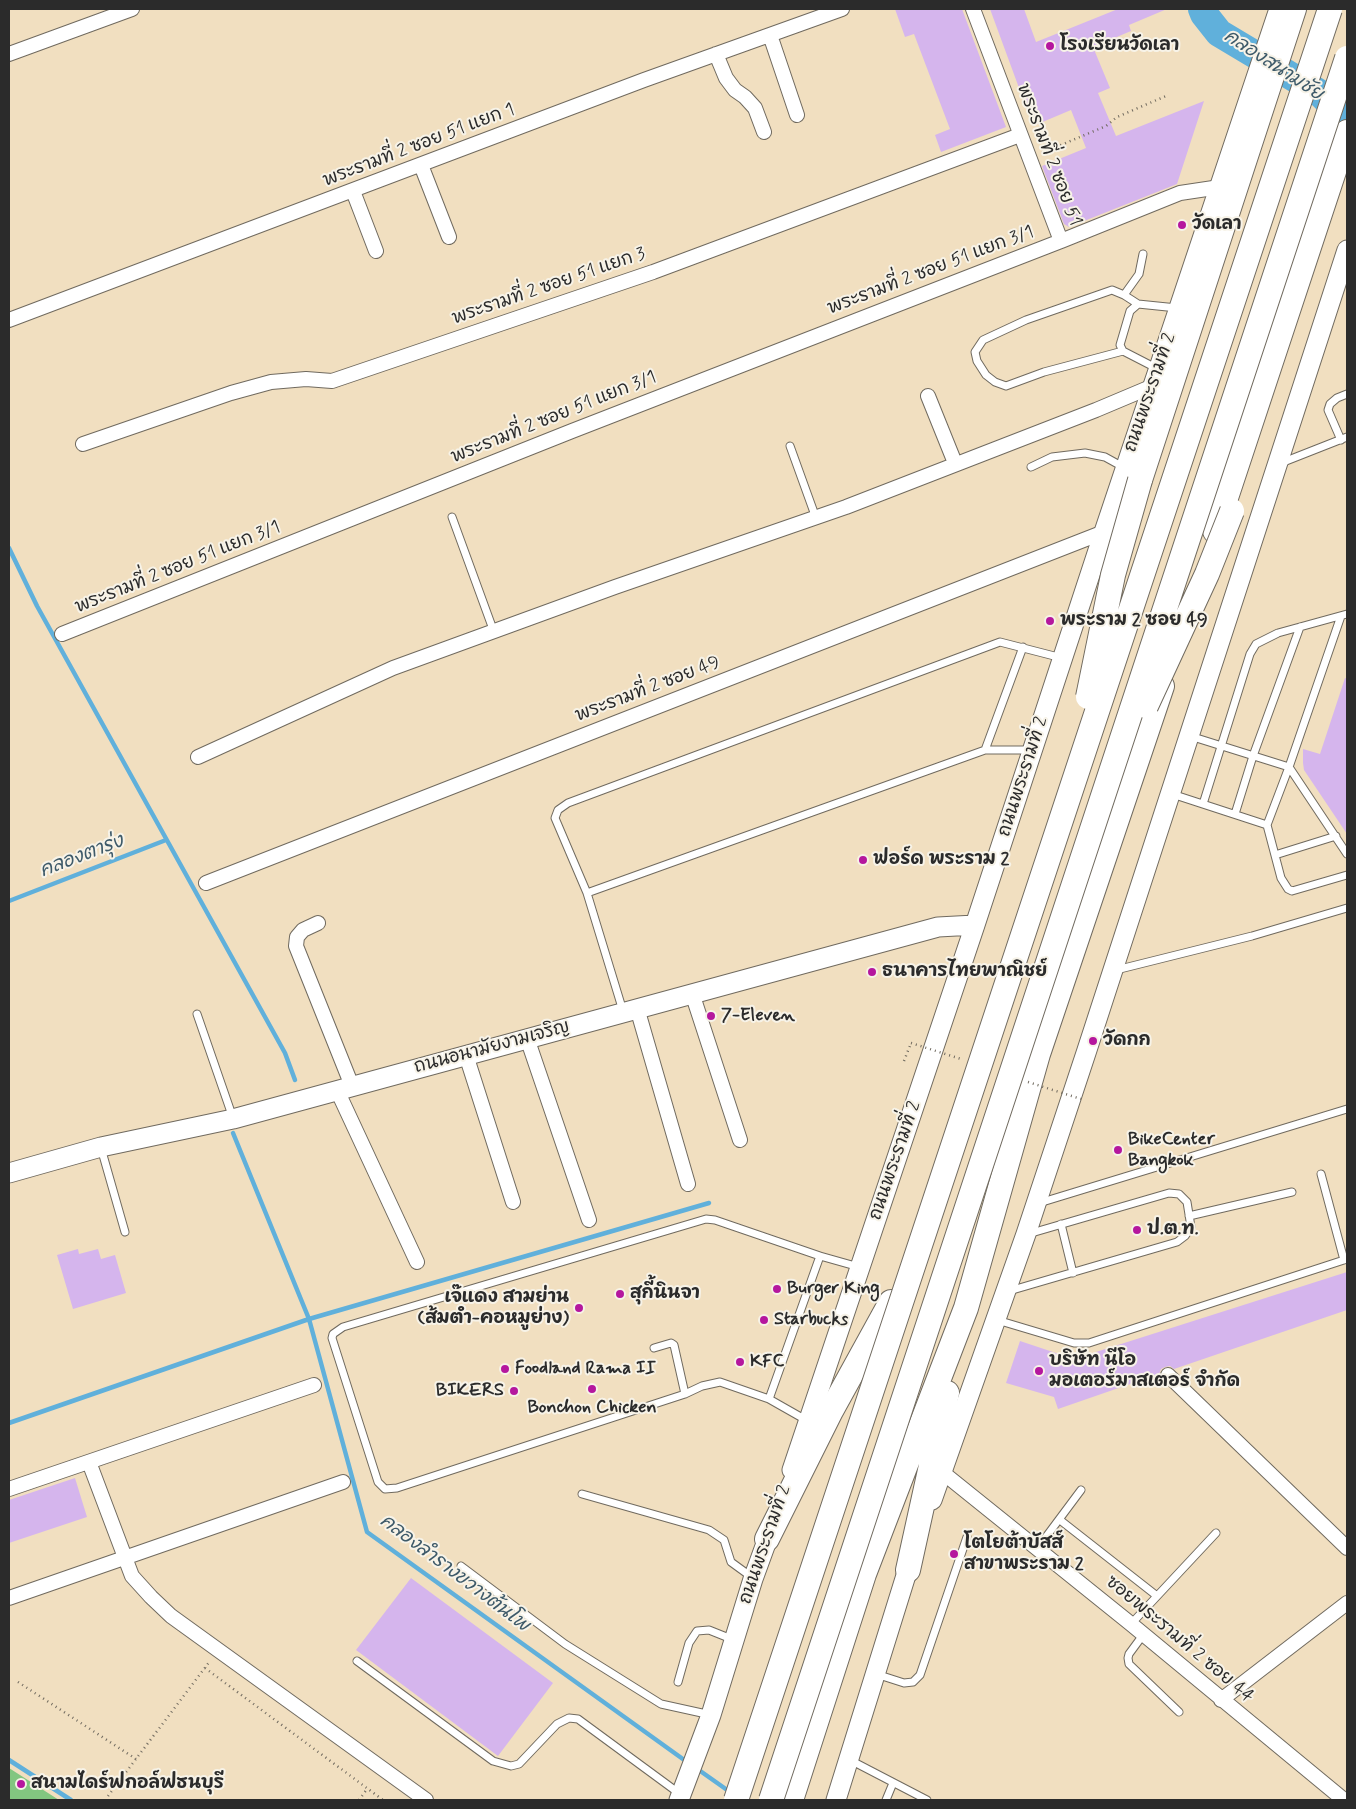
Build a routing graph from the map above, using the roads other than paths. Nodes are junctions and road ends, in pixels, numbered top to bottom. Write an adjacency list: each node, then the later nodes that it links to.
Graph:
1 (132, 9): 9 (street)
2 (842, 9): 8 (street, พระรามที่ 2 ซอย 51 แยก 1)
3 (973, 9): 15 (street, พระรามที่ 2 ซอย 51)
4 (1279, 9): 18 (main road, ถนนพระรามที่ 2)
5 (1294, 9): 57 (highway, bridge)
6 (1321, 9): 99 (highway)
7 (1330, 9): 57 (highway, bridge)
8 (770, 35): 10 (street, พระรามที่ 2 ซอย 51 แยก 1); 12 (street)
9 (9, 54)
10 (716, 54): 13 (street); 16 (street, พระรามที่ 2 ซอย 51 แยก 1)
11 (1347, 58): 59 (highway, bridge)
12 (797, 115)
13 (764, 132)
14 (1347, 132): 100 (highway)
15 (1020, 135): 21 (street, พระรามที่ 2 ซอย 51); 34 (street, พระรามที่ 2 ซอย 51 แยก 3)
16 (421, 165): 19 (street, พระรามที่ 2 ซอย 51 แยก 1); 20 (street)
17 (1347, 168): 59 (highway, bridge)
18 (1220, 186): 21 (street, พระรามที่ 2 ซอย 51); 27 (main road, ถนนพระรามที่ 2)
19 (353, 191): 23 (street); 28 (street, พระรามที่ 2 ซอย 51 แยก 1)
20 (449, 237)
21 (1061, 241): 46 (street, พระรามที่ 2 ซอย 51 แยก 3/1)
22 (1347, 250): 39 (main road)
23 (376, 251)
24 (1143, 254): 25 (lane)
25 (1124, 294): 26 (lane); 29 (lane)
26 (1138, 304): 27 (lane); 29 (lane)
27 (1179, 308): 30 (main road, ถนนพระรามที่ 2)
28 (9, 320)
29 (1123, 351): 30 (lane)
30 (1156, 378): 36 (street); 38 (main road, ถนนพระรามที่ 2)
31 (1347, 394): 33 (lane)
32 (928, 396): 36 (street)
33 (1344, 438): 39 (lane)
34 (83, 444)
35 (790, 446): 41 (lane)
36 (956, 463): 41 (street)
37 (1031, 466): 38 (lane)
38 (1126, 468): 42 (main road, ถนนพระรามที่ 2)
39 (1276, 468): 49 (main road)
40 (452, 517): 45 (lane)
41 (816, 518): 45 (street)
42 (1104, 532): 48 (main road, ถนนพระรามที่ 2); 66 (street, พระรามที่ 2 ซอย 49)
43 (1344, 615): 44 (lane); 55 (lane)
44 (1300, 627): 50 (lane); 54 (lane)
45 (494, 632): 53 (street)
46 (62, 634)
47 (1023, 647): 48 (lane); 51 (lane); 67 (lane)
48 (1062, 658): 52 (main road, ถนนพระรามที่ 2)
49 (1190, 736): 50 (lane); 56 (main road)
50 (1220, 746): 54 (lane); 58 (lane)
51 (985, 750): 52 (lane); 67 (lane)
52 (1033, 750): 70 (main road, ถนนพระรามที่ 2)
53 (198, 756)
54 (1253, 756): 55 (lane); 60 (lane)
55 (1289, 768): 61 (lane); 62 (lane)
56 (1171, 793): 58 (lane); 71 (main road)
57 (1067, 802): 141 (highway, bridge)
58 (1203, 804): 60 (lane)
59 (1098, 811): 139 (highway, bridge)
60 (1235, 814): 61 (lane)
61 (1267, 825): 64 (lane)
62 (1336, 836): 63 (lane); 64 (lane)
63 (1347, 854)
64 (1275, 855): 65 (lane)
65 (1347, 875)
66 (206, 883)
67 (587, 893): 73 (lane)
68 (1347, 908): 71 (lane)
69 (318, 923): 77 (street)
70 (975, 926): 72 (main road, ถนนอนามัยงามเจริญ); 96 (main road, ถนนพระรามที่ 2)
71 (1113, 971): 87 (main road)
72 (692, 993): 73 (main road, ถนนอนามัยงามเจริญ); 80 (street)
73 (630, 1010): 75 (main road, ถนนอนามัยงามเจริญ); 84 (street)
74 (198, 1014): 79 (lane)
75 (526, 1038): 76 (main road, ถนนอนามัยงามเจริญ); 89 (street)
76 (466, 1055): 77 (main road, ถนนอนามัยงามเจริญ); 86 (street)
77 (345, 1088): 79 (main road, ถนนอนามัยงามเจริญ); 95 (street)
78 (1347, 1109): 87 (lane)
79 (233, 1119): 81 (main road, ถนนอนามัยงามเจริญ)
80 (740, 1140)
81 (101, 1147): 82 (main road, ถนนอนามัยงามเจริญ); 91 (lane)
82 (9, 1173)
83 (1321, 1174): 94 (lane)
84 (688, 1184)
85 (1292, 1192): 88 (lane)
86 (513, 1202)
87 (1035, 1204): 92 (main road)
88 (1189, 1216): 90 (lane); 97 (lane)
89 (589, 1220)
90 (1061, 1224): 92 (lane); 97 (lane)
91 (125, 1232)
92 (1026, 1234): 98 (main road)
93 (820, 1256): 96 (lane); 105 (lane); 106 (lane)
94 (1346, 1259): 101 (lane)
95 (417, 1262)
96 (860, 1267): 107 (main road, ถนนพระรามที่ 2)
97 (1073, 1273): 98 (lane)
98 (1004, 1292): 101 (main road)
99 (891, 1302): 117 (highway); 141 (highway, bridge)
100 (966, 1308): 122 (highway); 139 (highway)
101 (995, 1319): 109 (main road)
102 (654, 1348): 105 (lane)
103 (1168, 1375): 118 (street)
104 (314, 1385): 108 (street)
105 (685, 1394): 106 (lane)
106 (769, 1399): 107 (lane)
107 (809, 1422): 117 (main road, ถนนพระรามที่ 2)
108 (89, 1462): 111 (street); 120 (street)
109 (942, 1472): 119 (street, ซอยพระรามที่ 2 ซอย 44); 122 (main road)
110 (343, 1482): 120 (street)
111 (9, 1489)
112 (1081, 1490): 114 (lane)
113 (582, 1494): 123 (lane)
114 (1060, 1520): 119 (lane); 124 (lane)
115 (1216, 1533): 124 (lane)
116 (967, 1537): 131 (lane)
117 (768, 1539): 123 (main road, ถนนพระรามที่ 2)
118 (1347, 1548)
119 (1037, 1549): 127 (street, ซอยพระรามที่ 2 ซอย 44)
120 (126, 1558): 125 (street); 140 (street)
121 (461, 1566): 135 (lane)
122 (908, 1570): 131 (main road)
123 (753, 1579): 129 (main road, ถนนพระรามที่ 2)
124 (1156, 1596): 127 (lane)
125 (9, 1598)
126 (1347, 1603): 133 (street)
127 (1131, 1624): 128 (street, ซอยพระรามที่ 2 ซอย 44)
128 (1143, 1635): 133 (street, ซอยพระรามที่ 2 ซอย 44); 134 (lane)
129 (734, 1640): 132 (lane); 135 (main road, ถนนพระรามที่ 2)
130 (357, 1661): 138 (lane)
131 (875, 1674): 136 (main road)
132 (678, 1682)
133 (1220, 1700): 145 (street, ซอยพระรามที่ 2 ซอย 44)
134 (1178, 1712)
135 (711, 1715): 138 (main road, ถนนพระรามที่ 2)
136 (849, 1760): 137 (lane); 142 (main road)
137 (893, 1782): 143 (lane); 144 (lane)
138 (680, 1798)
139 (785, 1798)
140 (426, 1800)
141 (736, 1800)
142 (836, 1800)
143 (886, 1800)
144 (927, 1800)
145 (1344, 1800)

